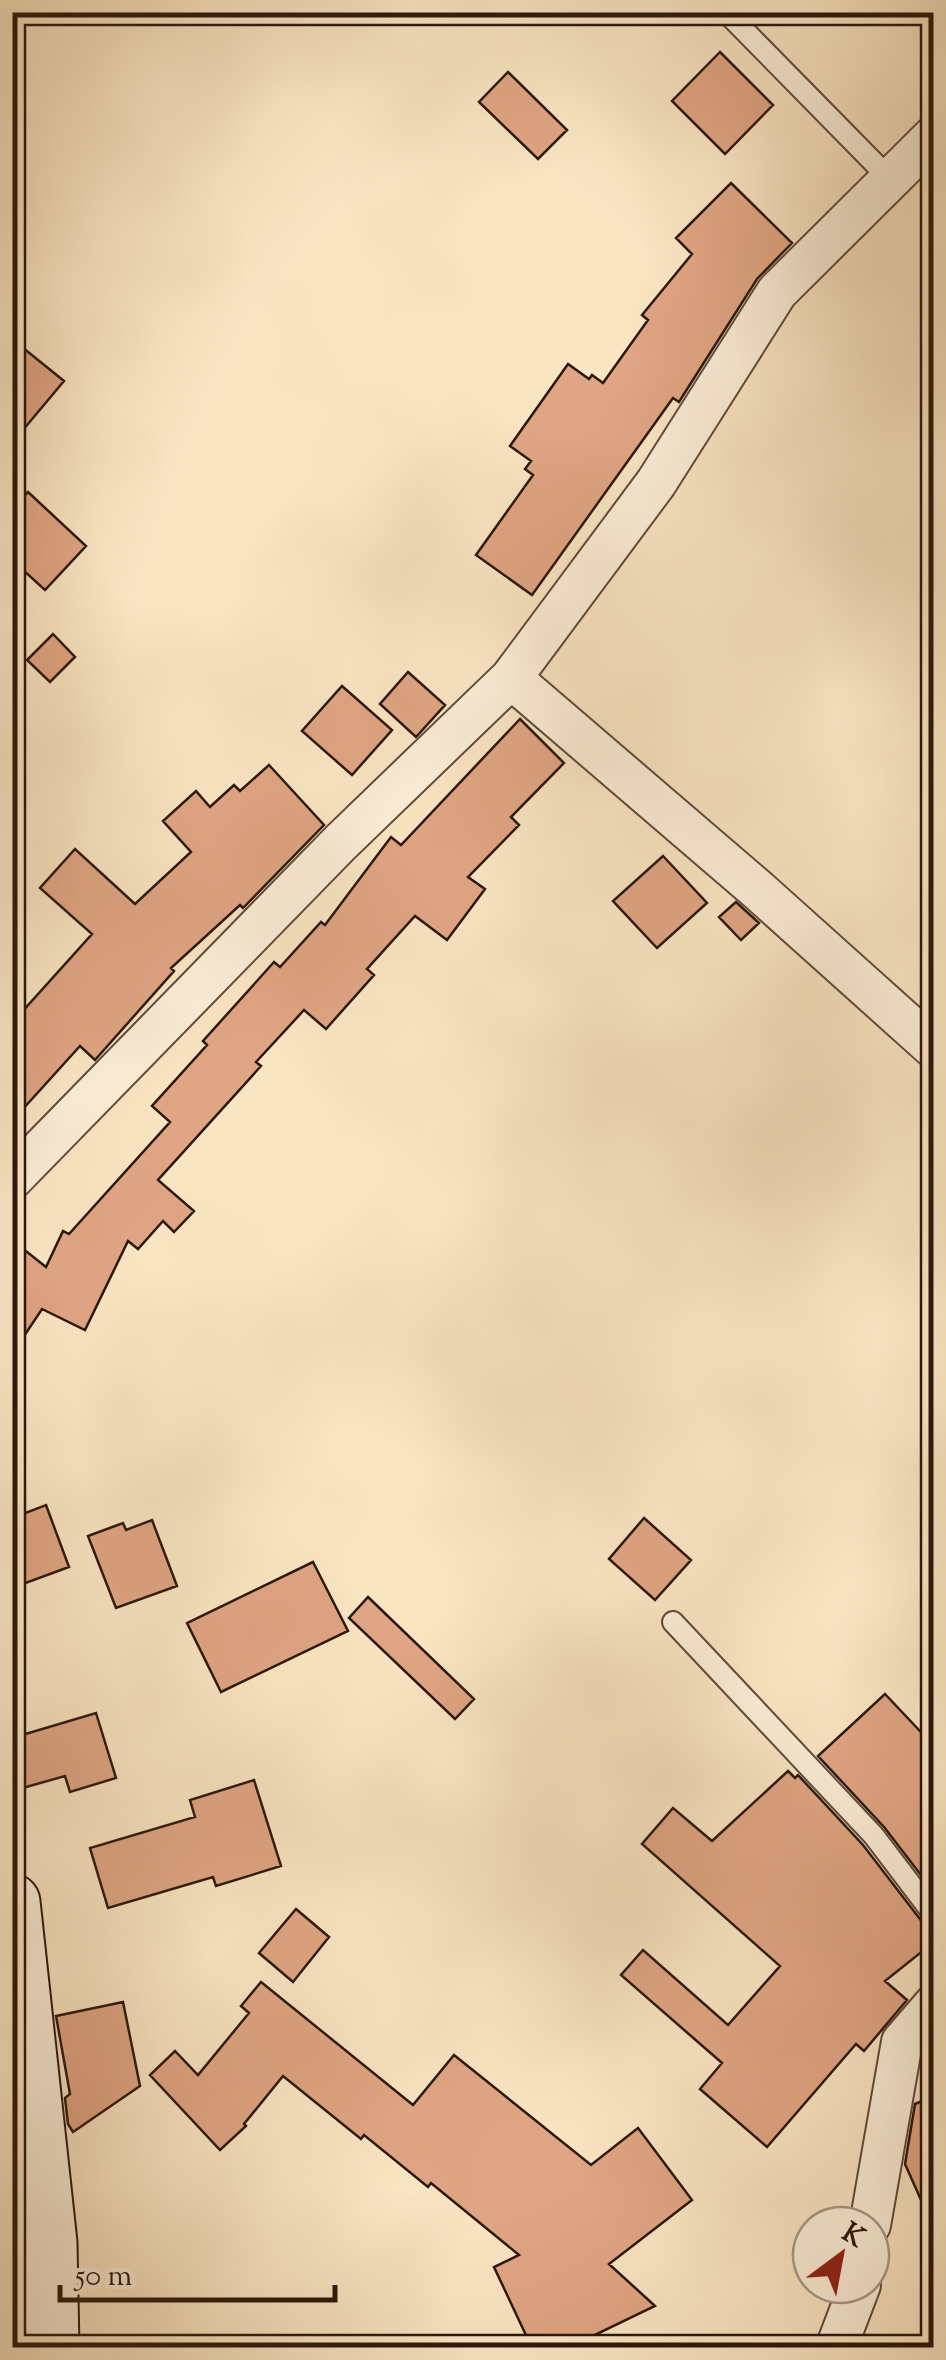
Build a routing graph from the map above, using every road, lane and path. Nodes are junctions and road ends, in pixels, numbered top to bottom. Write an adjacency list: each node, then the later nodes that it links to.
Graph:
1 (726, 12): 3 (lane)
2 (934, 136): 3 (street)
3 (890, 179): 4 (street)
4 (511, 678): 5 (street); 6 (street)
5 (934, 1048)
6 (12, 1179)
7 (673, 1622): 9 (lane)
8 (12, 1902): 13 (street)
9 (934, 1915)
10 (934, 2005): 11 (street)
11 (873, 2205)
12 (852, 2305): 14 (street)
13 (51, 2348)
14 (836, 2348)

